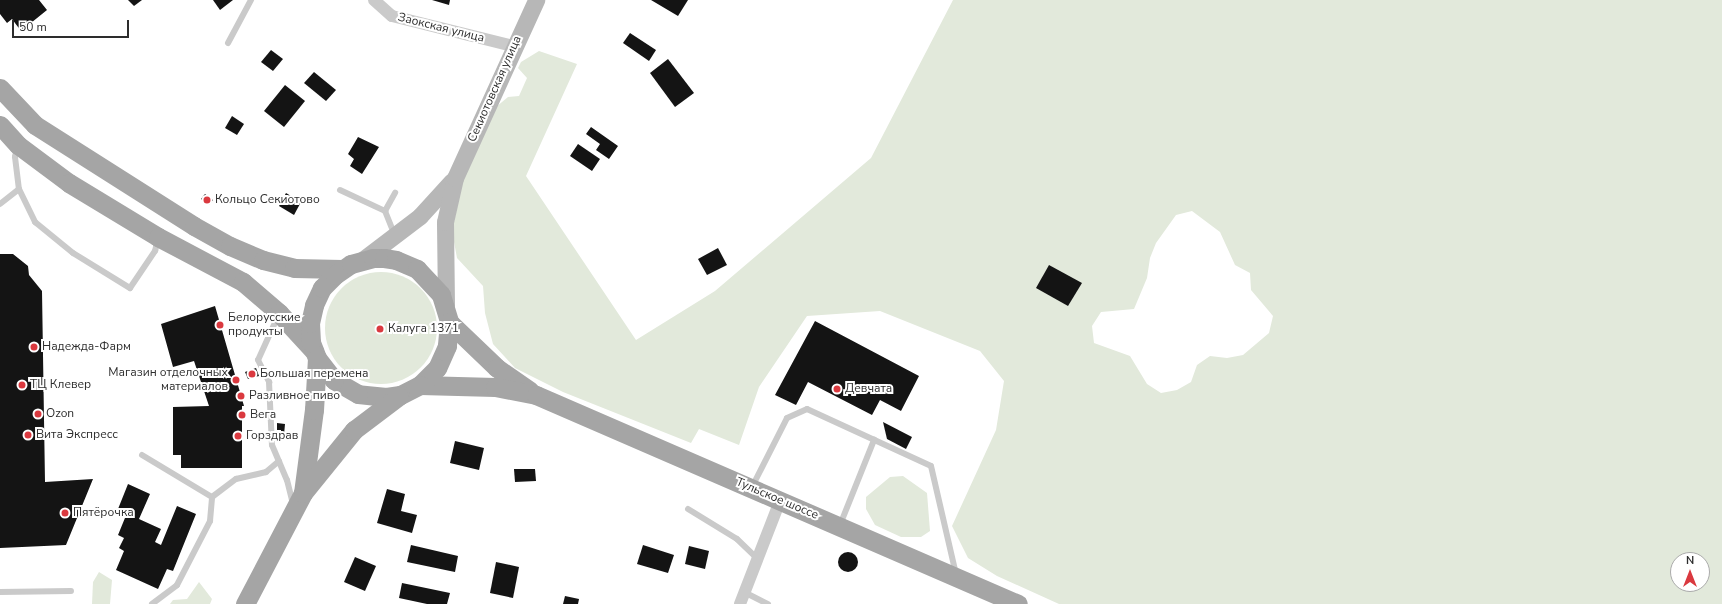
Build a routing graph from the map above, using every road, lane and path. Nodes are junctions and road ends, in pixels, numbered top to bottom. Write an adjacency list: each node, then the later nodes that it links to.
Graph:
1 (251, 0): 4 (lane)
2 (374, 0): 5 (street, Заокская улица)
3 (536, 0): 5 (main road, Секиотовская улица)
4 (228, 43)
5 (513, 46): 9 (main road, Секиотовская улица)
6 (0, 88): 18 (main road)
7 (0, 126): 8 (main road)
8 (18, 145): 10 (lane); 16 (main road)
9 (455, 178): 15 (main road); 20 (main road)
10 (18, 188): 13 (lane); 16 (lane)
11 (340, 190): 14 (lane)
12 (395, 193): 14 (lane)
13 (0, 204)
14 (385, 211): 15 (lane)
15 (395, 235): 17 (main road)
16 (158, 237): 19 (main road)
17 (361, 261): 18 (main road); 20 (main road)
18 (342, 269): 21 (main road)
19 (279, 313): 21 (main road); 27 (lane)
20 (447, 314): 22 (main road); 24 (main road)
21 (315, 355): 23 (main road); 29 (main road)
22 (420, 385): 23 (main road); 24 (main road)
23 (400, 395): 29 (main road)
24 (536, 395): 28 (main road, Тульское шоссе)
25 (874, 440): 28 (lane); 34 (lane); 36 (lane)
26 (142, 455): 30 (lane)
27 (278, 461): 30 (lane); 33 (lane)
28 (751, 488): 31 (main road, Тульское шоссе)
29 (303, 493): 33 (main road)
30 (212, 497): 41 (lane)
31 (780, 501): 34 (main road, Тульское шоссе); 35 (street)
32 (688, 509): 35 (lane)
33 (294, 510): 42 (main road)
34 (839, 526): 36 (main road, Тульское шоссе)
35 (758, 559): 39 (street)
36 (957, 577): 40 (main road, Тульское шоссе)
37 (70, 591): 38 (lane)
38 (0, 592)
39 (744, 592): 43 (street); 44 (lane)
40 (1010, 602)
41 (152, 604)
42 (245, 604)
43 (740, 604)
44 (768, 604)

